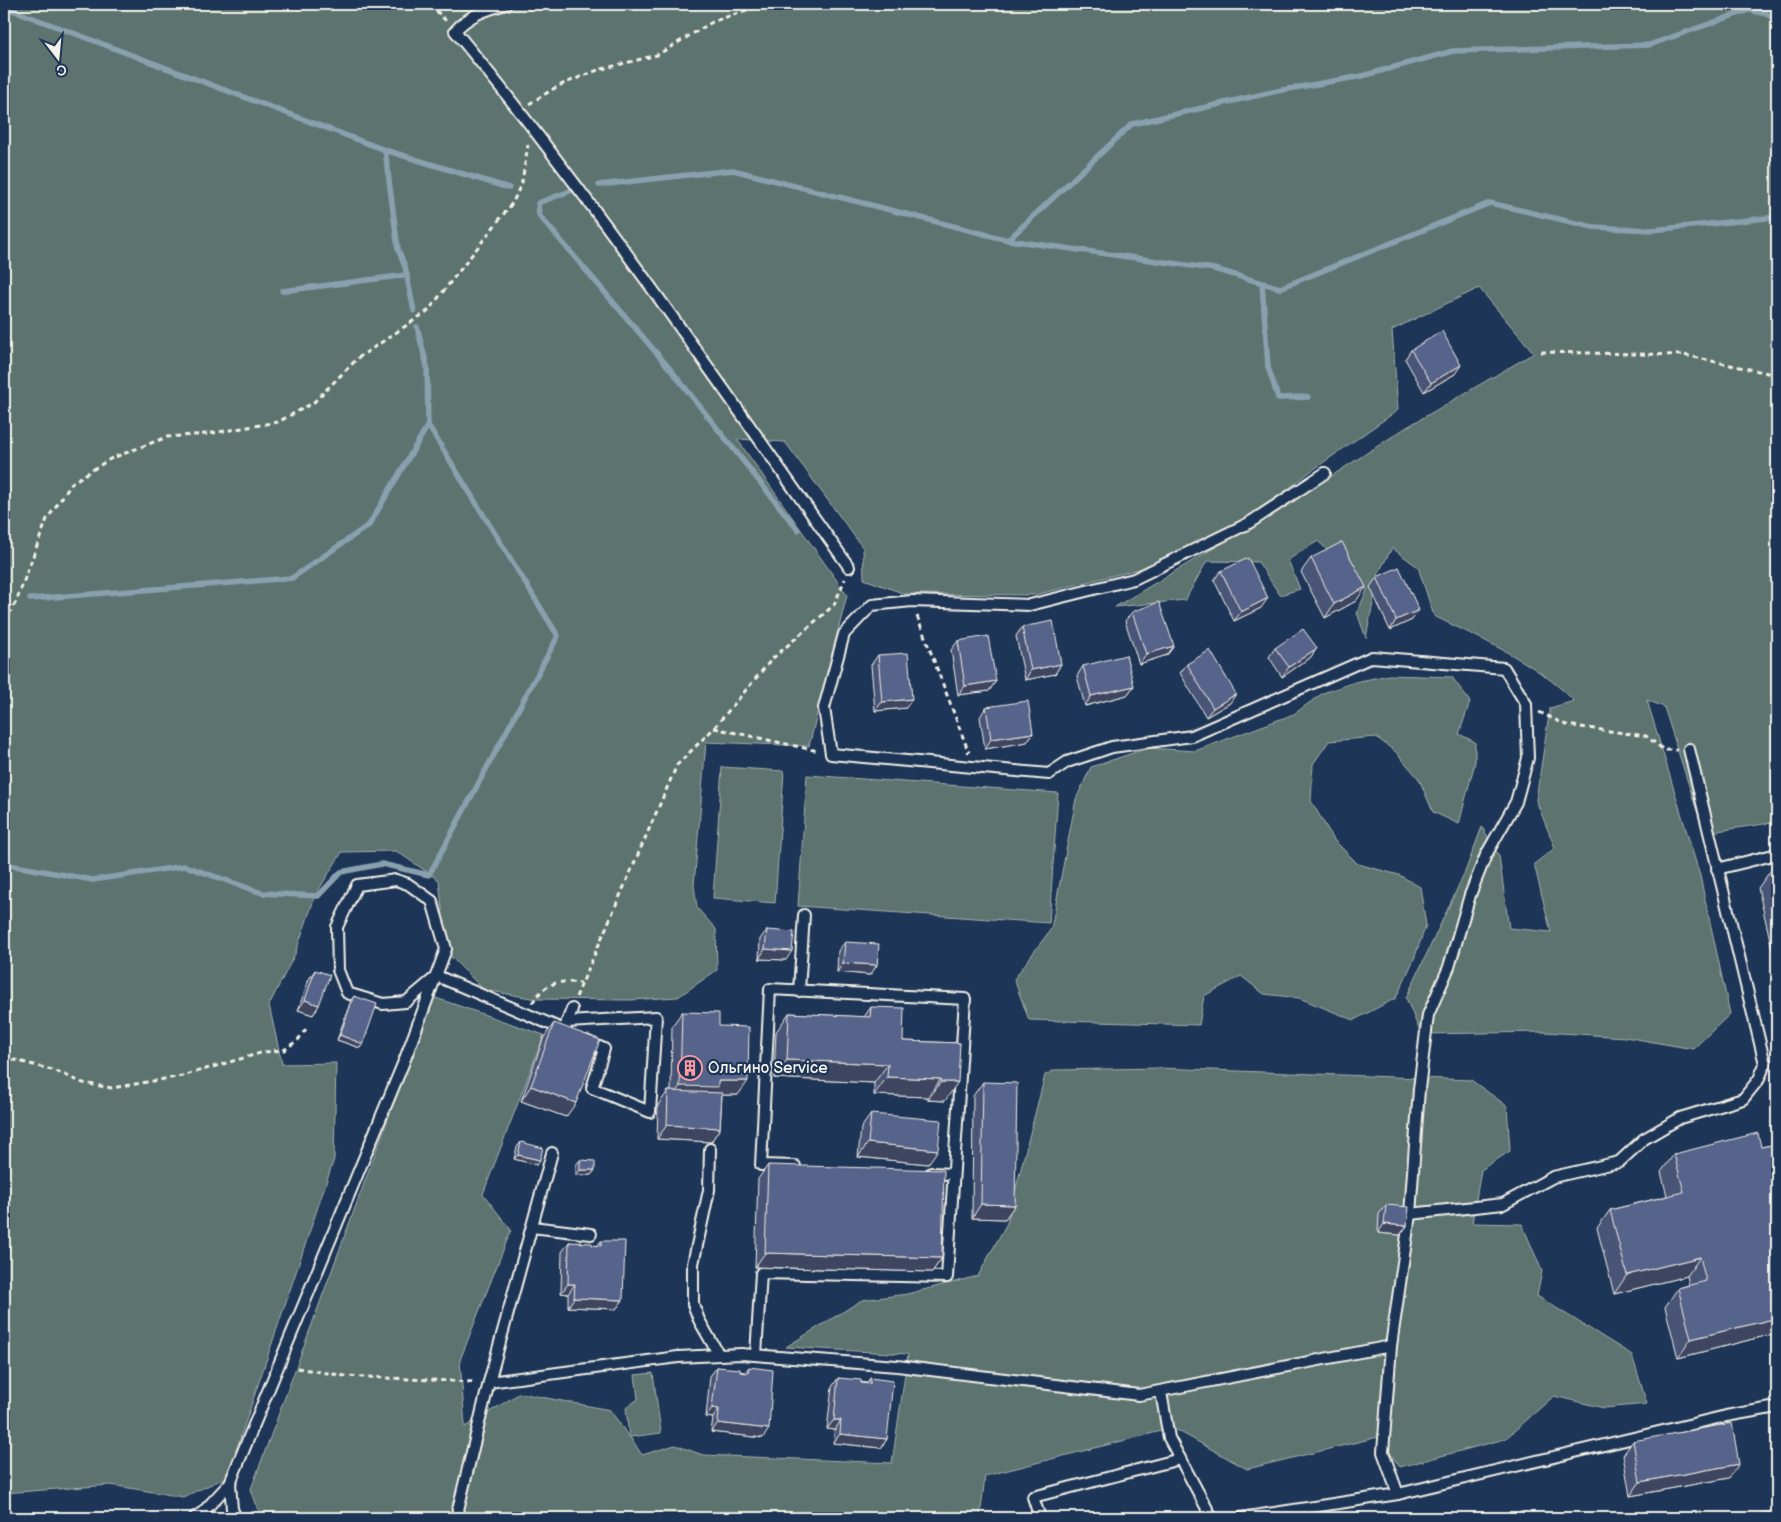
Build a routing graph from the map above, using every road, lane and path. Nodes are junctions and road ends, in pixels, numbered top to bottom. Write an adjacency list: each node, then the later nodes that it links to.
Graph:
1 (430, 4): 4 (path)
2 (506, 4): 4 (lane)
3 (766, 4): 5 (path)
4 (455, 32): 5 (lane)
5 (520, 110): 6 (lane)
6 (531, 124): 10 (lane); 12 (path)
7 (1541, 352): 8 (path)
8 (1777, 376)
9 (1325, 472): 11 (lane)
10 (849, 567): 14 (path)
11 (912, 601): 16 (lane); 17 (path)
12 (4, 622)
13 (1526, 704): 15 (path); 17 (lane); 34 (lane)
14 (714, 728): 16 (path); 22 (path)
15 (1688, 750): 19 (lane)
16 (830, 754): 17 (lane)
17 (974, 768)
18 (1777, 854): 19 (lane)
19 (1717, 869): 34 (lane)
20 (804, 915): 23 (lane)
21 (437, 976): 21 (lane); 25 (lane); 45 (lane)
22 (581, 983): 24 (path); 25 (path)
23 (799, 991): 31 (lane); 33 (lane)
24 (572, 1010): 26 (lane)
25 (524, 1013): 26 (lane)
26 (566, 1026): 26 (lane)
27 (306, 1029): 28 (path)
28 (4, 1057)
29 (710, 1150): 38 (lane)
30 (552, 1153): 35 (lane)
31 (809, 1167)
32 (924, 1173): 33 (lane)
33 (953, 1174): 39 (lane)
34 (1410, 1214): 37 (lane)
35 (532, 1227): 36 (lane); 41 (lane)
36 (590, 1234)
37 (1391, 1346): 42 (lane); 46 (lane)
38 (719, 1355): 39 (lane); 41 (lane)
39 (756, 1355): 42 (lane)
40 (297, 1368): 41 (path)
41 (489, 1382): 49 (lane)
42 (1161, 1392): 44 (lane)
43 (1777, 1407): 46 (lane)
44 (1180, 1459): 50 (lane); 51 (lane)
45 (230, 1483): 47 (lane); 48 (lane)
46 (1398, 1494): 52 (lane)
47 (194, 1518)
48 (236, 1518)
49 (456, 1518)
50 (1040, 1518)
51 (1212, 1518)
52 (1241, 1518)

